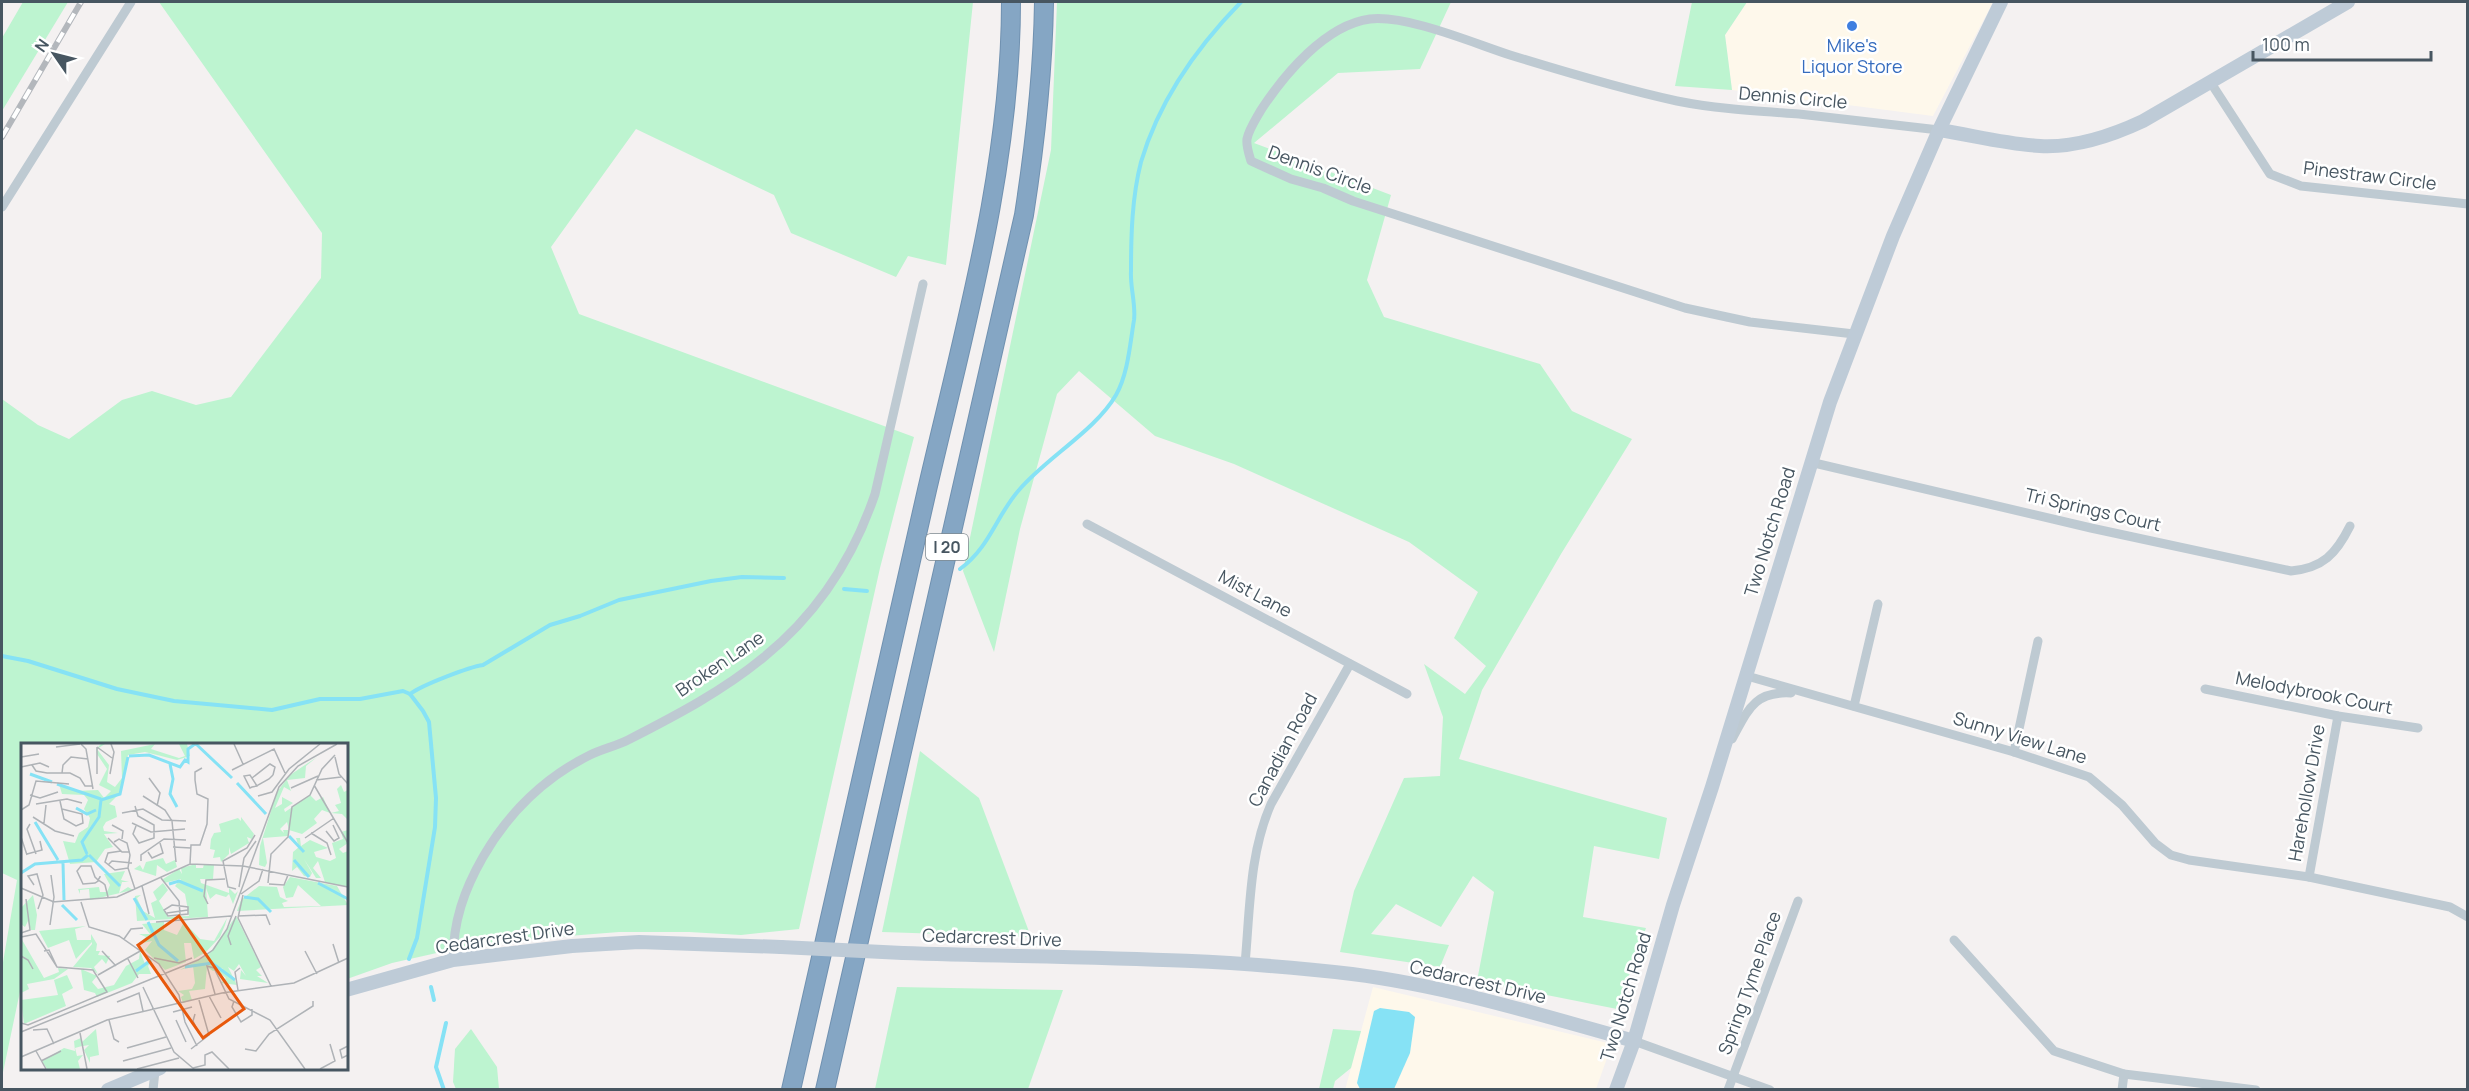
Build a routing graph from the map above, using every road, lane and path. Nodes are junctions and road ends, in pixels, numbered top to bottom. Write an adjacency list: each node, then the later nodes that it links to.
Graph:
1 (131, 2): 9 (street)
2 (1011, 2): 40 (highway, I 20)
3 (1044, 2): 41 (highway, I 20)
4 (2001, 2): 7 (street, Two Notch Road)
5 (2348, 2): 6 (street)
6 (2211, 83): 7 (street); 8 (street, Pinestraw Circle)
7 (1939, 130): 11 (street, Two Notch Road); 11 (street, Dennis Circle)
8 (2468, 204)
9 (2, 207)
10 (923, 284): 31 (street, Broken Lane)
11 (1854, 334): 12 (street, Two Notch Road)
12 (1810, 462): 14 (street, Tri Springs Court); 18 (street, Two Notch Road)
13 (1087, 524): 17 (street, Mist Lane)
14 (2350, 526)
15 (1878, 604): 22 (street)
16 (2038, 641): 25 (street)
17 (1350, 664): 20 (street, Mist Lane); 32 (street, Canadian Road)
18 (1746, 676): 21 (street, Sunny View Lane); 26 (street, Two Notch Road)
19 (2205, 689): 23 (street, Melodybrook Court)
20 (1407, 694)
21 (1805, 694): 22 (street, Sunny View Lane); 26 (street)
22 (1854, 706): 25 (street, Sunny View Lane)
23 (2338, 716): 24 (street, Melodybrook Court); 27 (street, Harehollow Drive)
24 (2418, 728)
25 (2014, 752): 27 (street, Sunny View Lane)
26 (1721, 759): 34 (street, Two Notch Road)
27 (2309, 877): 29 (street, Sunny View Lane)
28 (1798, 901): 37 (street, Spring Tyme Place)
29 (2468, 917)
30 (1954, 940): 36 (street)
31 (453, 960): 32 (street, Cedarcrest Drive, bridge); 33 (street, Cedarcrest Drive)
32 (1245, 964): 34 (street, Cedarcrest Drive)
33 (348, 989)
34 (1634, 1041): 37 (street); 42 (street, Two Notch Road)
35 (157, 1070): 38 (street); 39 (street)
36 (2124, 1074): 45 (street); 46 (street)
37 (1733, 1076): 43 (street, Spring Tyme Place); 44 (street)
38 (108, 1089)
39 (153, 1089)
40 (791, 1089)
41 (825, 1089)
42 (1616, 1089)
43 (1728, 1089)
44 (1770, 1089)
45 (2122, 1089)
46 (2256, 1089)

